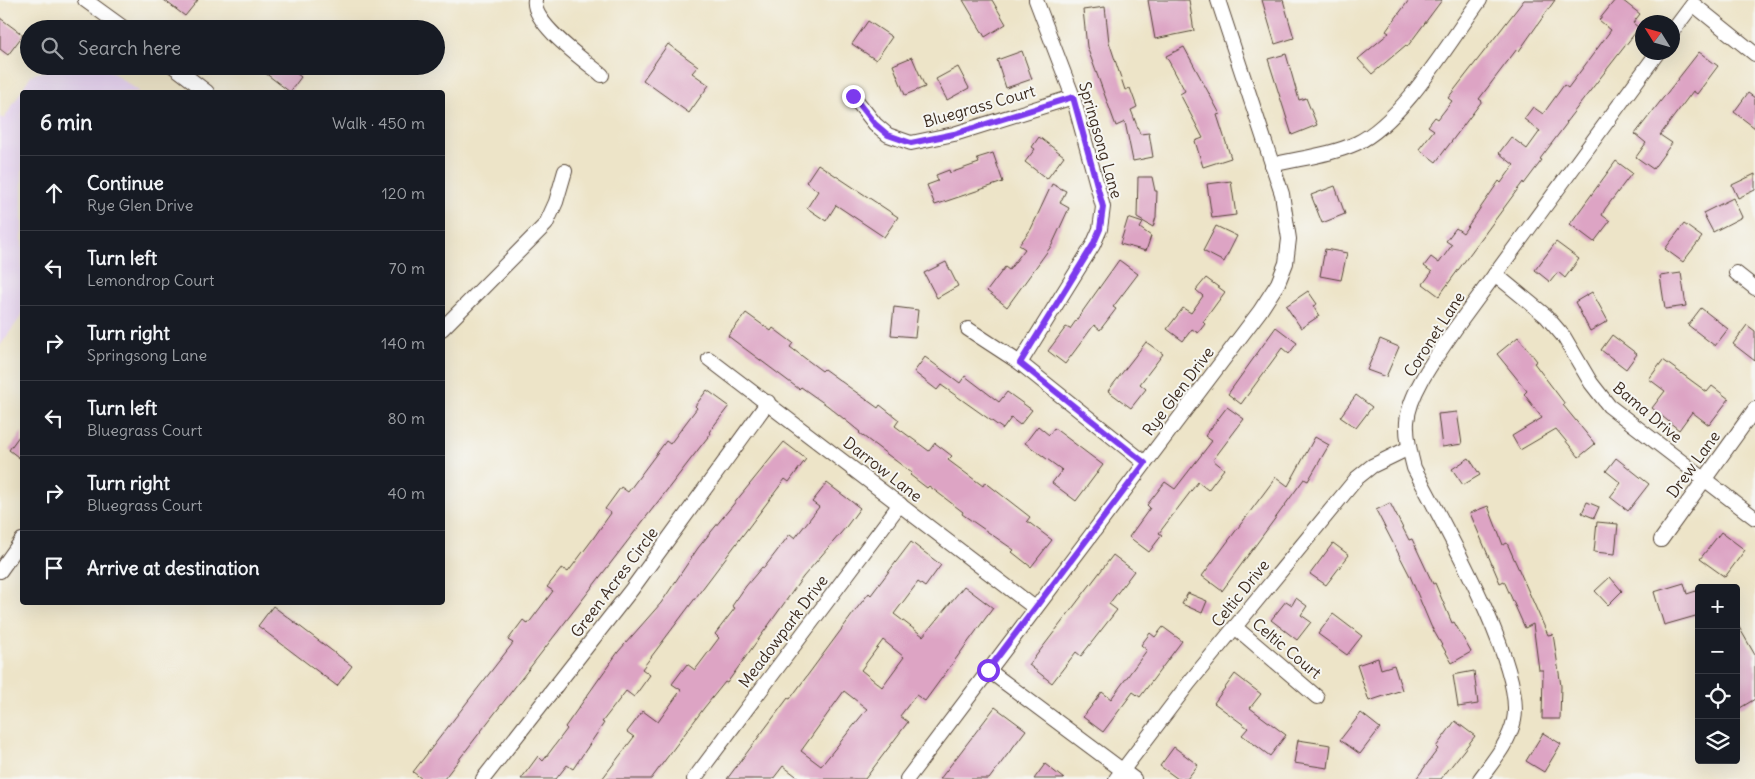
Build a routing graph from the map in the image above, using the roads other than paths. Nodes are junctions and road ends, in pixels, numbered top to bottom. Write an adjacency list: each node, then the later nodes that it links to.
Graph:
1 (85, 0): 6 (street)
2 (535, 0): 11 (street)
3 (1036, 0): 14 (street, Springsong Lane)
4 (1218, 0): 15 (street, Rye Glen Drive)
5 (1480, 0): 15 (street)
6 (113, 20)
7 (1680, 21): 8 (street)
8 (1755, 54)
9 (1652, 60): 18 (street, Coronet Lane)
10 (185, 75): 12 (street)
11 (602, 76)
12 (204, 90)
13 (853, 96): 14 (street, Bluegrass Court)
14 (1073, 97): 23 (street, Springsong Lane)
15 (1272, 165): 27 (street, Rye Glen Drive)
16 (565, 171): 20 (street)
17 (1736, 273): 19 (street)
18 (1495, 274): 26 (street, Coronet Lane); 28 (street, Bama Drive)
19 (1755, 288)
20 (445, 326)
21 (968, 329): 23 (street)
22 (709, 359): 24 (street, Darrow Lane)
23 (1020, 363): 27 (street)
24 (768, 402): 29 (street, Darrow Lane); 39 (street, Green Acres Circle)
25 (1755, 409): 28 (street, Drew Lane)
26 (1409, 448): 35 (street, Celtic Drive); 43 (street, Coronet Lane)
27 (1145, 463): 34 (street, Rye Glen Drive)
28 (1704, 479): 30 (street, Bama Drive); 31 (street, Drew Lane)
29 (900, 504): 34 (street, Darrow Lane); 40 (street, Meadowpark Drive)
30 (1755, 518)
31 (1661, 540)
32 (20, 543): 33 (street)
33 (0, 571)
34 (1035, 608): 36 (street, Rye Glen Drive)
35 (1235, 627): 37 (street, Celtic Court); 38 (street, Celtic Drive)
36 (988, 670): 38 (street); 41 (street, Rye Glen Drive)
37 (1317, 696)
38 (1119, 774): 42 (street)
39 (483, 779)
40 (694, 779)
41 (907, 779)
42 (1134, 779)
43 (1480, 779)

